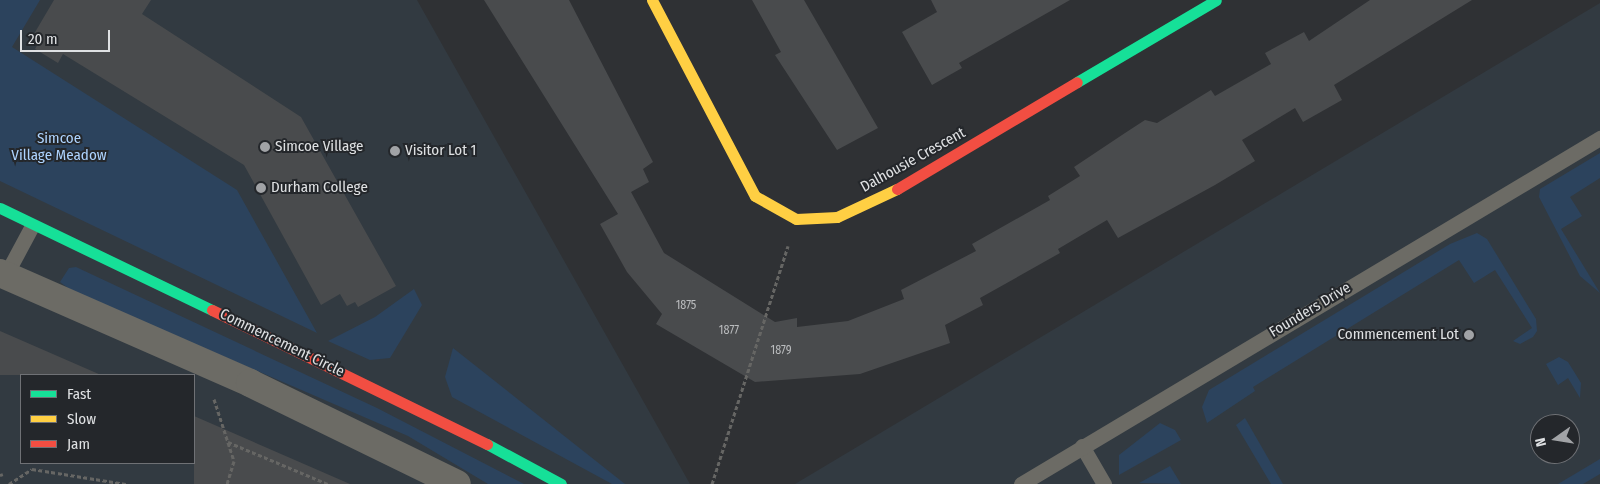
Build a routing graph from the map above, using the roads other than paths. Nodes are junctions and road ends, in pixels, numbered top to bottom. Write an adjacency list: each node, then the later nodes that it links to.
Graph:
1 (652, 0): 2 (street, Dalhousie Crescent)
2 (1216, 0)
3 (1600, 138): 7 (lane, Founders Drive)
4 (0, 208): 5 (street, Commencement Circle)
5 (32, 226): 6 (lane); 10 (street, Commencement Circle)
6 (2, 278): 9 (street)
7 (1082, 446): 8 (lane, Founders Drive); 11 (lane)
8 (1021, 483)
9 (456, 484)
10 (561, 484)
11 (1104, 484)

